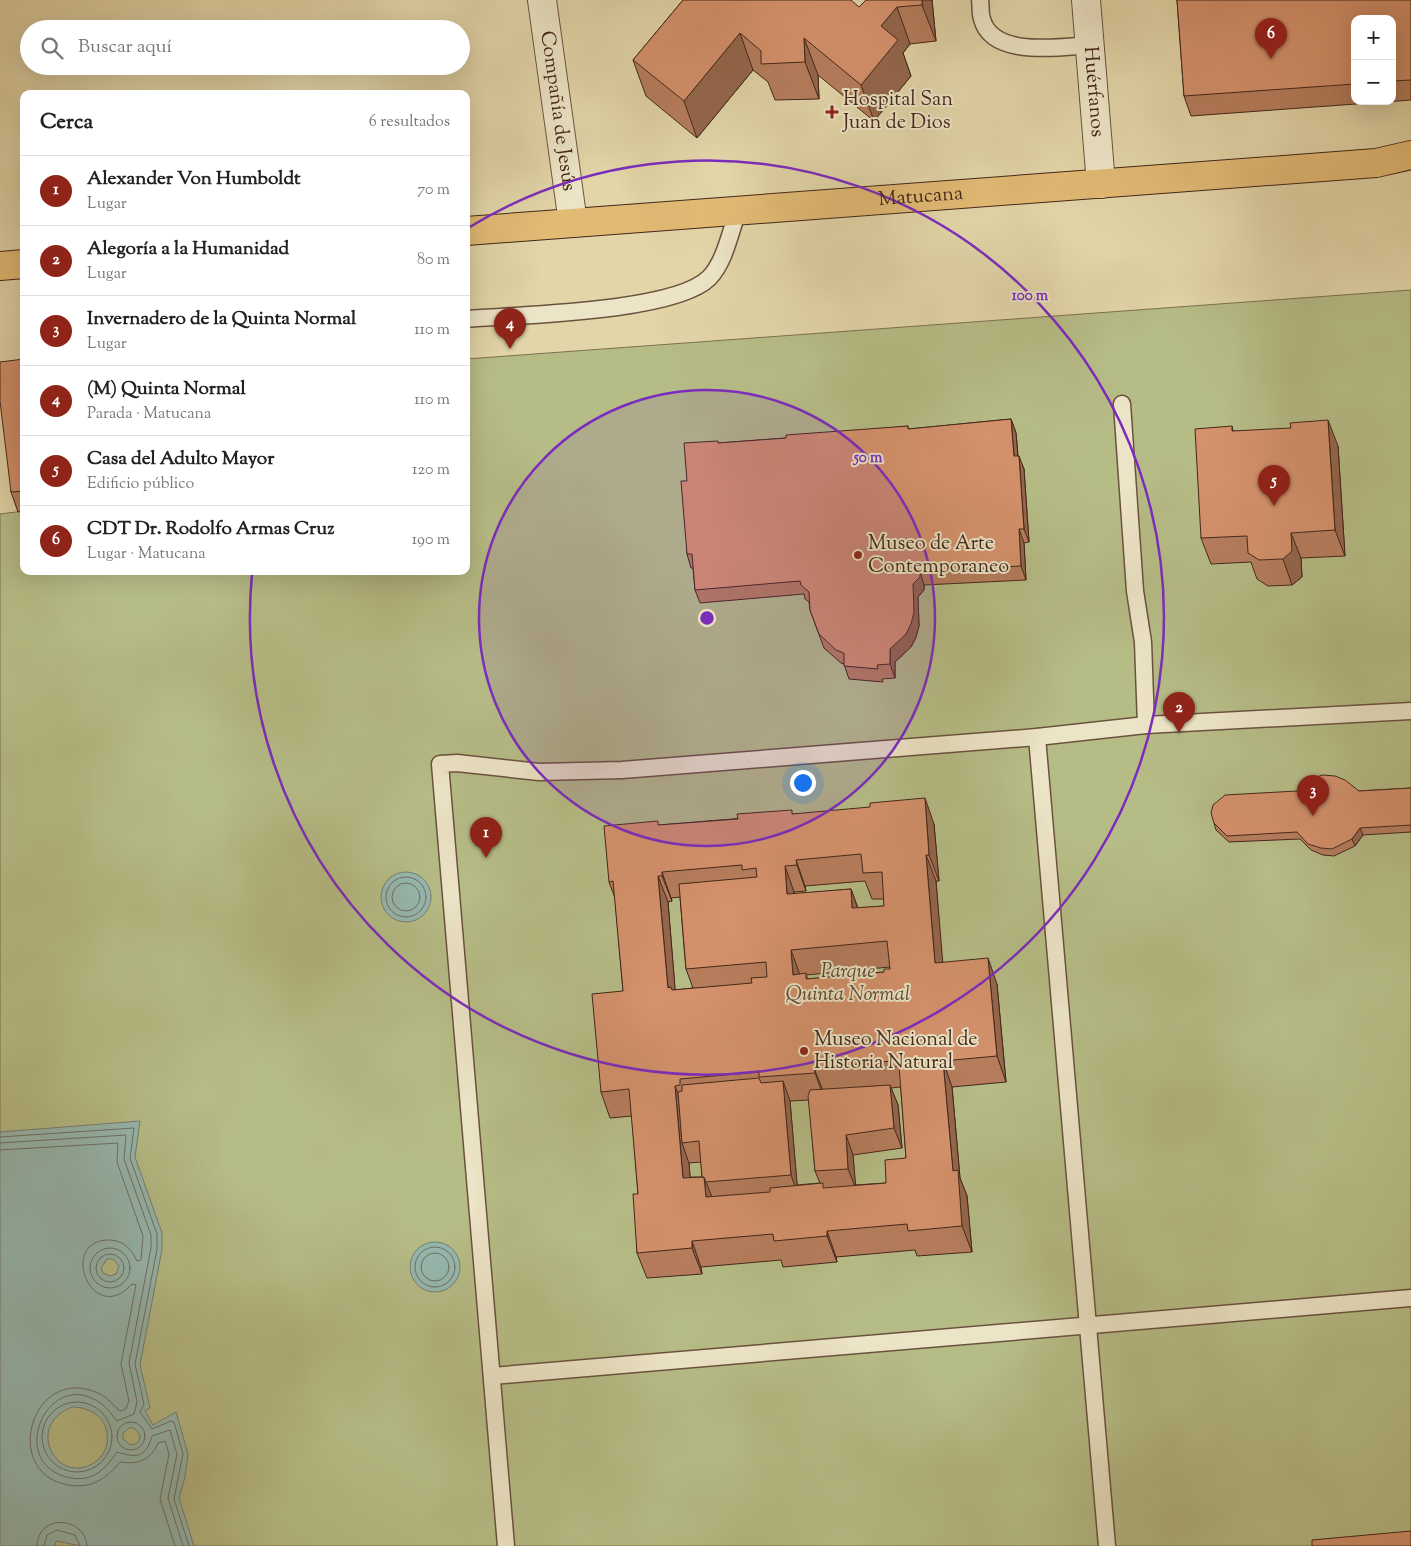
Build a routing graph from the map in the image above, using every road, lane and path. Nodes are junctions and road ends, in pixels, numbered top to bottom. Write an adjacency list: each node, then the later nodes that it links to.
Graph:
1 (542, 0): 10 (street, Compañía de Jesús)
2 (980, 0): 4 (lane)
3 (1086, 0): 4 (street, Huérfanos)
4 (1090, 45): 8 (street, Huérfanos)
5 (1411, 155): 6 (main road, Matucana)
6 (1376, 163): 7 (main road, Matucana); 8 (main road, Matucana)
7 (1411, 168)
8 (1101, 184): 9 (main road, Matucana)
9 (738, 212): 10 (main road, Matucana); 14 (lane)
10 (574, 223): 11 (main road, Matucana)
11 (470, 231)
12 (20, 264): 13 (main road)
13 (0, 266)
14 (470, 319)
15 (1122, 404): 17 (lane)
16 (1411, 711): 17 (lane)
17 (1146, 725): 18 (lane)
18 (1037, 737): 20 (lane); 21 (lane)
19 (1411, 1298): 20 (lane)
20 (1088, 1326): 21 (lane); 23 (lane)
21 (492, 1376): 22 (lane)
22 (506, 1546)
23 (1107, 1546)

